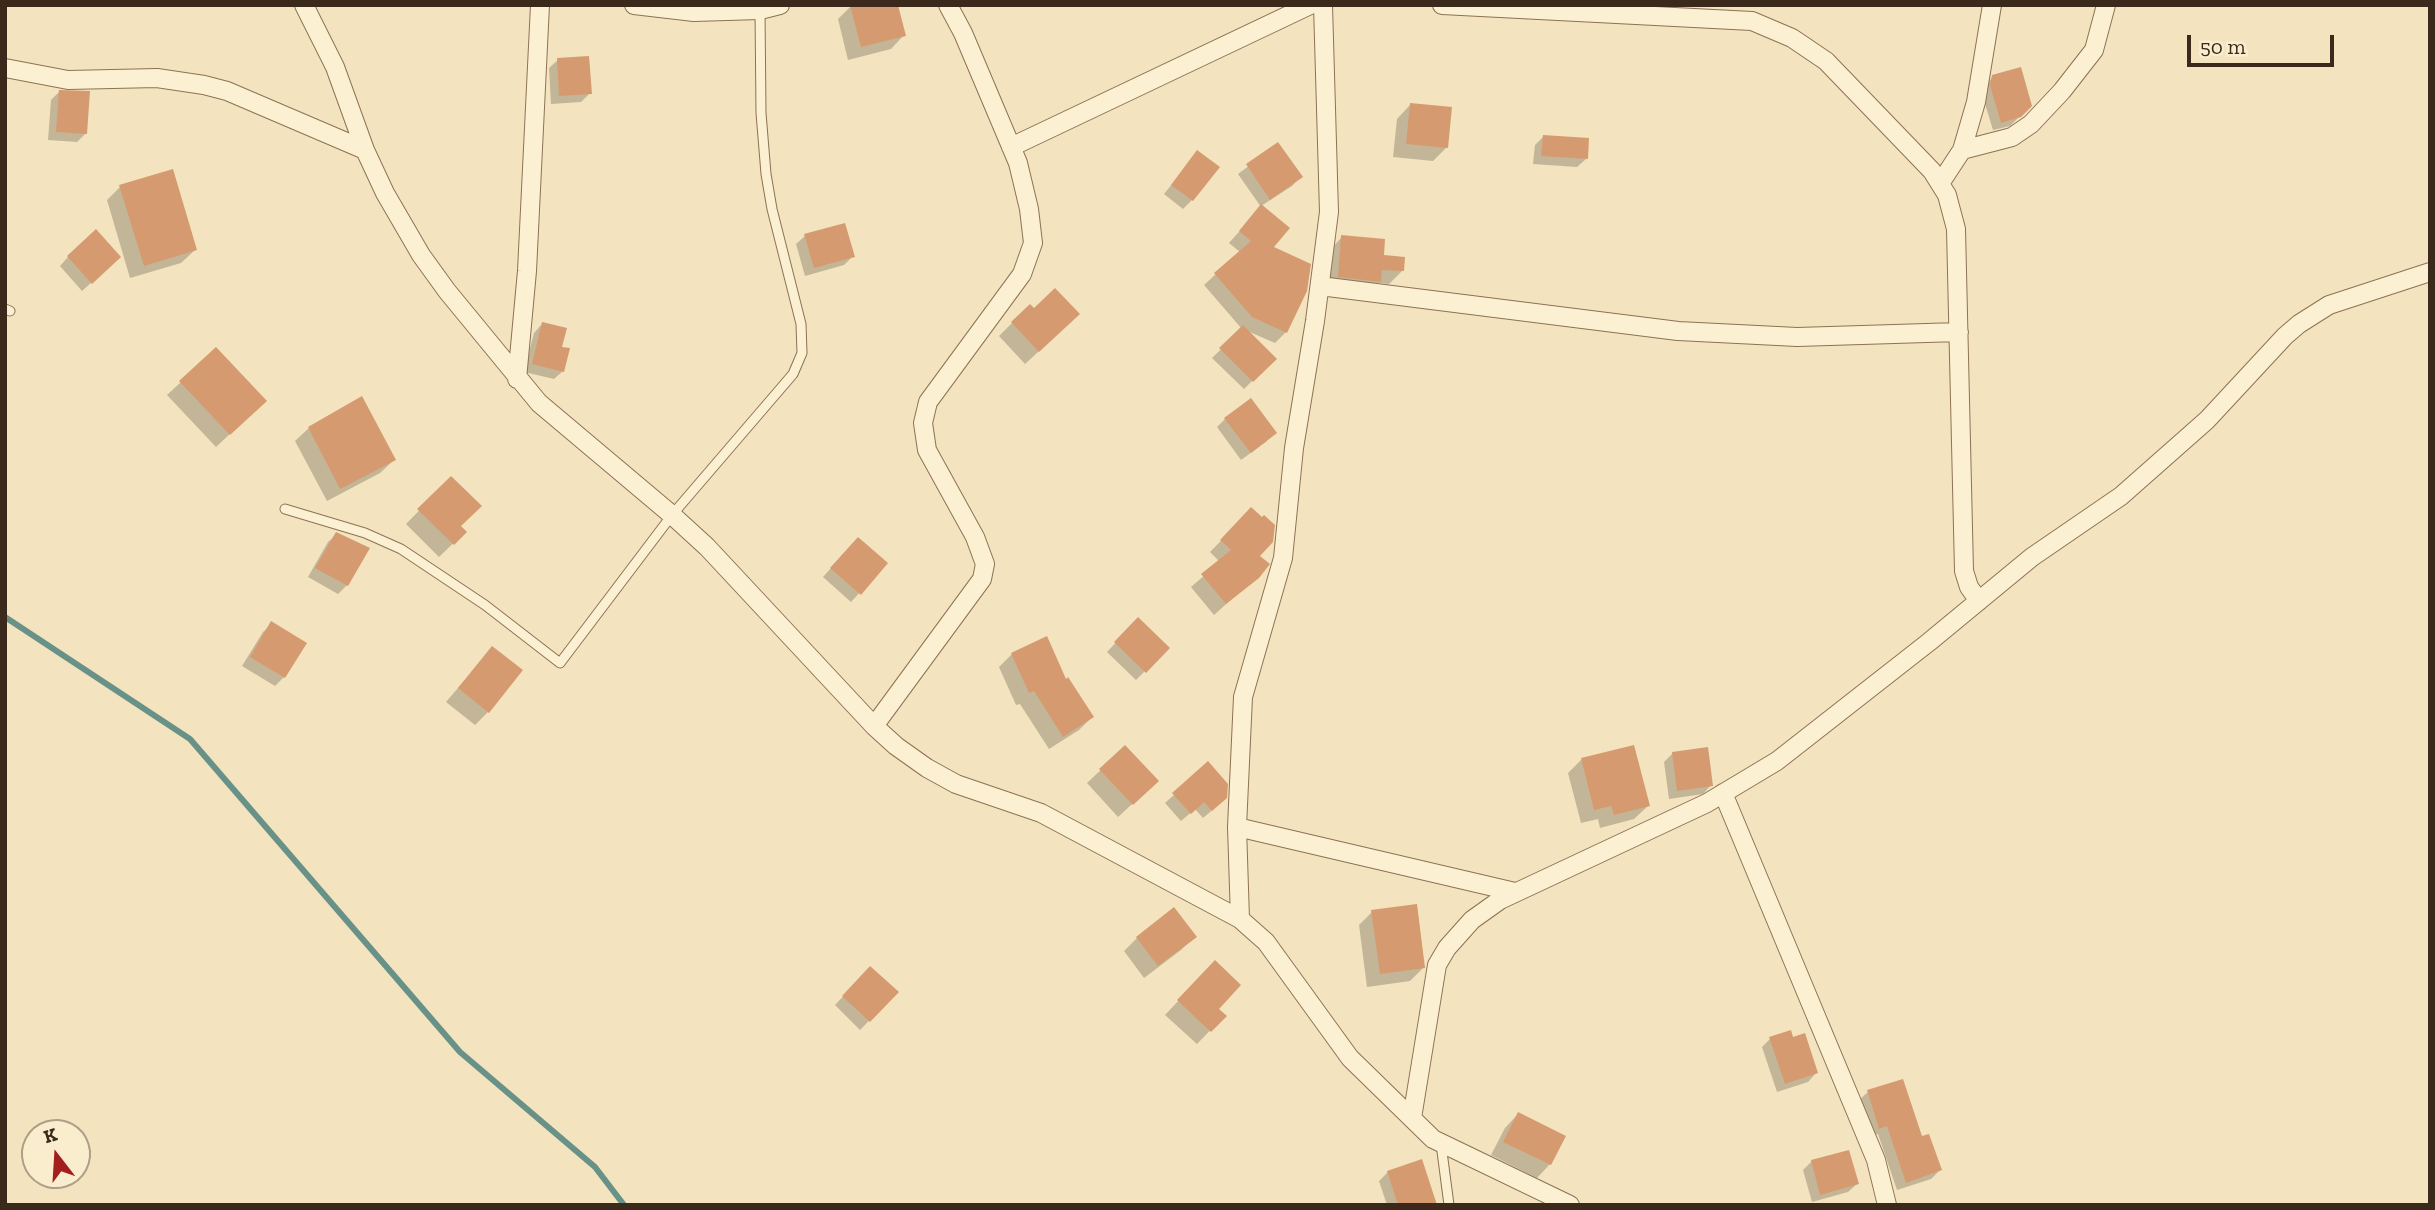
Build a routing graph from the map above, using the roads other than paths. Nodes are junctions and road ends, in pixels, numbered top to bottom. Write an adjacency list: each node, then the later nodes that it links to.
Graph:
1 (304, 5): 15 (street)
2 (540, 5): 21 (street)
3 (634, 5): 11 (street)
4 (780, 5): 11 (street)
5 (948, 5): 14 (street)
6 (1310, 5): 14 (street)
7 (1323, 5): 19 (street)
8 (1442, 5): 12 (street)
9 (1992, 5): 16 (street)
10 (2106, 5): 16 (street)
11 (760, 10): 23 (lane)
12 (1751, 13): 17 (street)
13 (5, 68): 15 (street)
14 (1011, 146): 25 (street)
15 (365, 150): 21 (street)
16 (1962, 150): 17 (street)
17 (1941, 182): 20 (street)
18 (2430, 272): 24 (street)
19 (1320, 286): 20 (street); 27 (street)
20 (1959, 332): 24 (street)
21 (517, 379): 23 (street)
22 (285, 509): 23 (lane)
23 (672, 515): 25 (street)
24 (1979, 601): 26 (street)
25 (874, 726): 29 (street)
26 (1723, 793): 28 (street); 34 (street)
27 (1237, 827): 28 (street); 29 (street)
28 (1515, 892): 30 (street)
29 (1240, 919): 30 (street)
30 (1412, 1118): 31 (street)
31 (1441, 1142): 32 (lane); 33 (street)
32 (1449, 1205)
33 (1570, 1205)
34 (1887, 1205)

